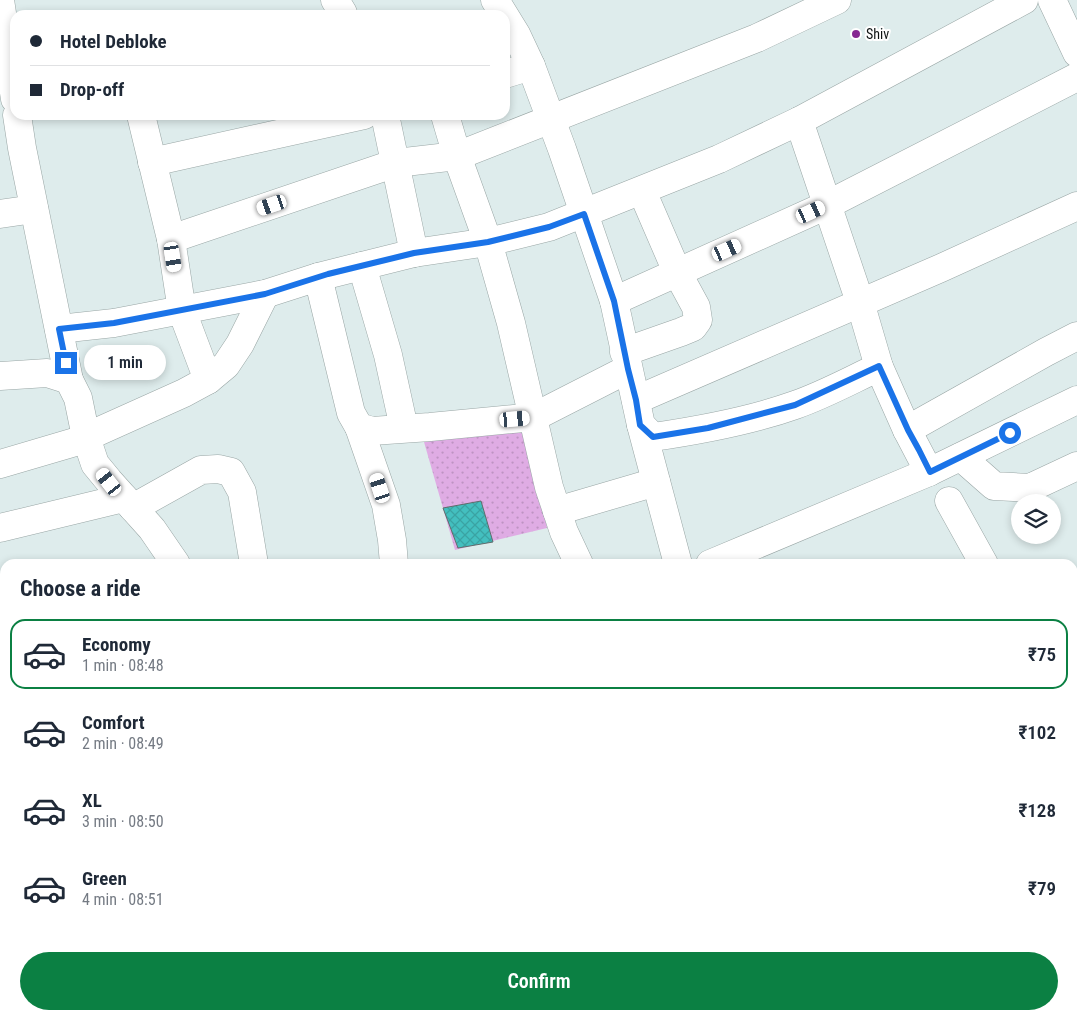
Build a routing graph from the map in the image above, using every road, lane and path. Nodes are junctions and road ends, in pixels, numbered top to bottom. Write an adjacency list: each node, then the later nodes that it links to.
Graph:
1 (0, 0): 7 (street)
2 (837, 0): 11 (street)
3 (1024, 0): 17 (street)
4 (1052, 0): 6 (street)
5 (510, 24): 8 (street)
6 (1077, 53)
7 (10, 66)
8 (531, 66): 9 (street); 11 (street)
9 (510, 72)
10 (1077, 77): 22 (street)
11 (550, 118): 18 (street); 26 (street)
12 (18, 120): 24 (street)
13 (142, 120): 19 (street)
14 (341, 120): 19 (street)
15 (386, 120): 20 (street)
16 (446, 120): 18 (street)
17 (799, 121): 21 (street); 22 (street)
18 (457, 156): 20 (street); 28 (street)
19 (152, 162): 27 (street)
20 (396, 163): 27 (street); 29 (street)
21 (642, 191): 26 (street); 31 (street)
22 (827, 205): 31 (street); 35 (street)
23 (1077, 206): 35 (street)
24 (34, 209): 25 (street); 37 (street)
25 (0, 214)
26 (584, 214): 28 (street); 34 (street)
27 (170, 239): 36 (street)
28 (488, 242): 29 (street); 46 (street)
29 (414, 253): 30 (street)
30 (362, 266): 32 (street); 48 (street)
31 (677, 272): 34 (street); 39 (street)
32 (318, 277): 33 (street); 47 (street)
33 (265, 294): 36 (street); 43 (street)
34 (614, 301): 39 (street)
35 (860, 302): 40 (street); 45 (street)
36 (182, 311): 37 (street); 43 (street)
37 (59, 329): 42 (street)
38 (1077, 336): 49 (street)
39 (626, 360): 45 (street); 46 (street)
40 (879, 366): 45 (street); 49 (street)
41 (0, 376): 42 (street)
42 (69, 380): 50 (street)
43 (208, 380): 50 (street)
44 (1077, 400): 51 (street)
45 (638, 413): 55 (street)
46 (534, 417): 48 (street); 58 (street)
47 (359, 427): 48 (street); 62 (street)
48 (404, 428)
49 (908, 430): 54 (street)
50 (86, 437): 52 (street); 57 (street)
51 (961, 457): 53 (street); 54 (street)
52 (0, 464)
53 (1077, 466)
54 (930, 472): 65 (street)
55 (656, 482): 58 (street); 64 (street)
56 (949, 502): 66 (street)
57 (129, 503): 59 (street); 60 (street); 61 (street)
58 (557, 511): 63 (street)
59 (0, 528)
60 (173, 559)
61 (253, 559)
62 (394, 559)
63 (577, 559)
64 (677, 559)
65 (722, 559)
66 (981, 559)

